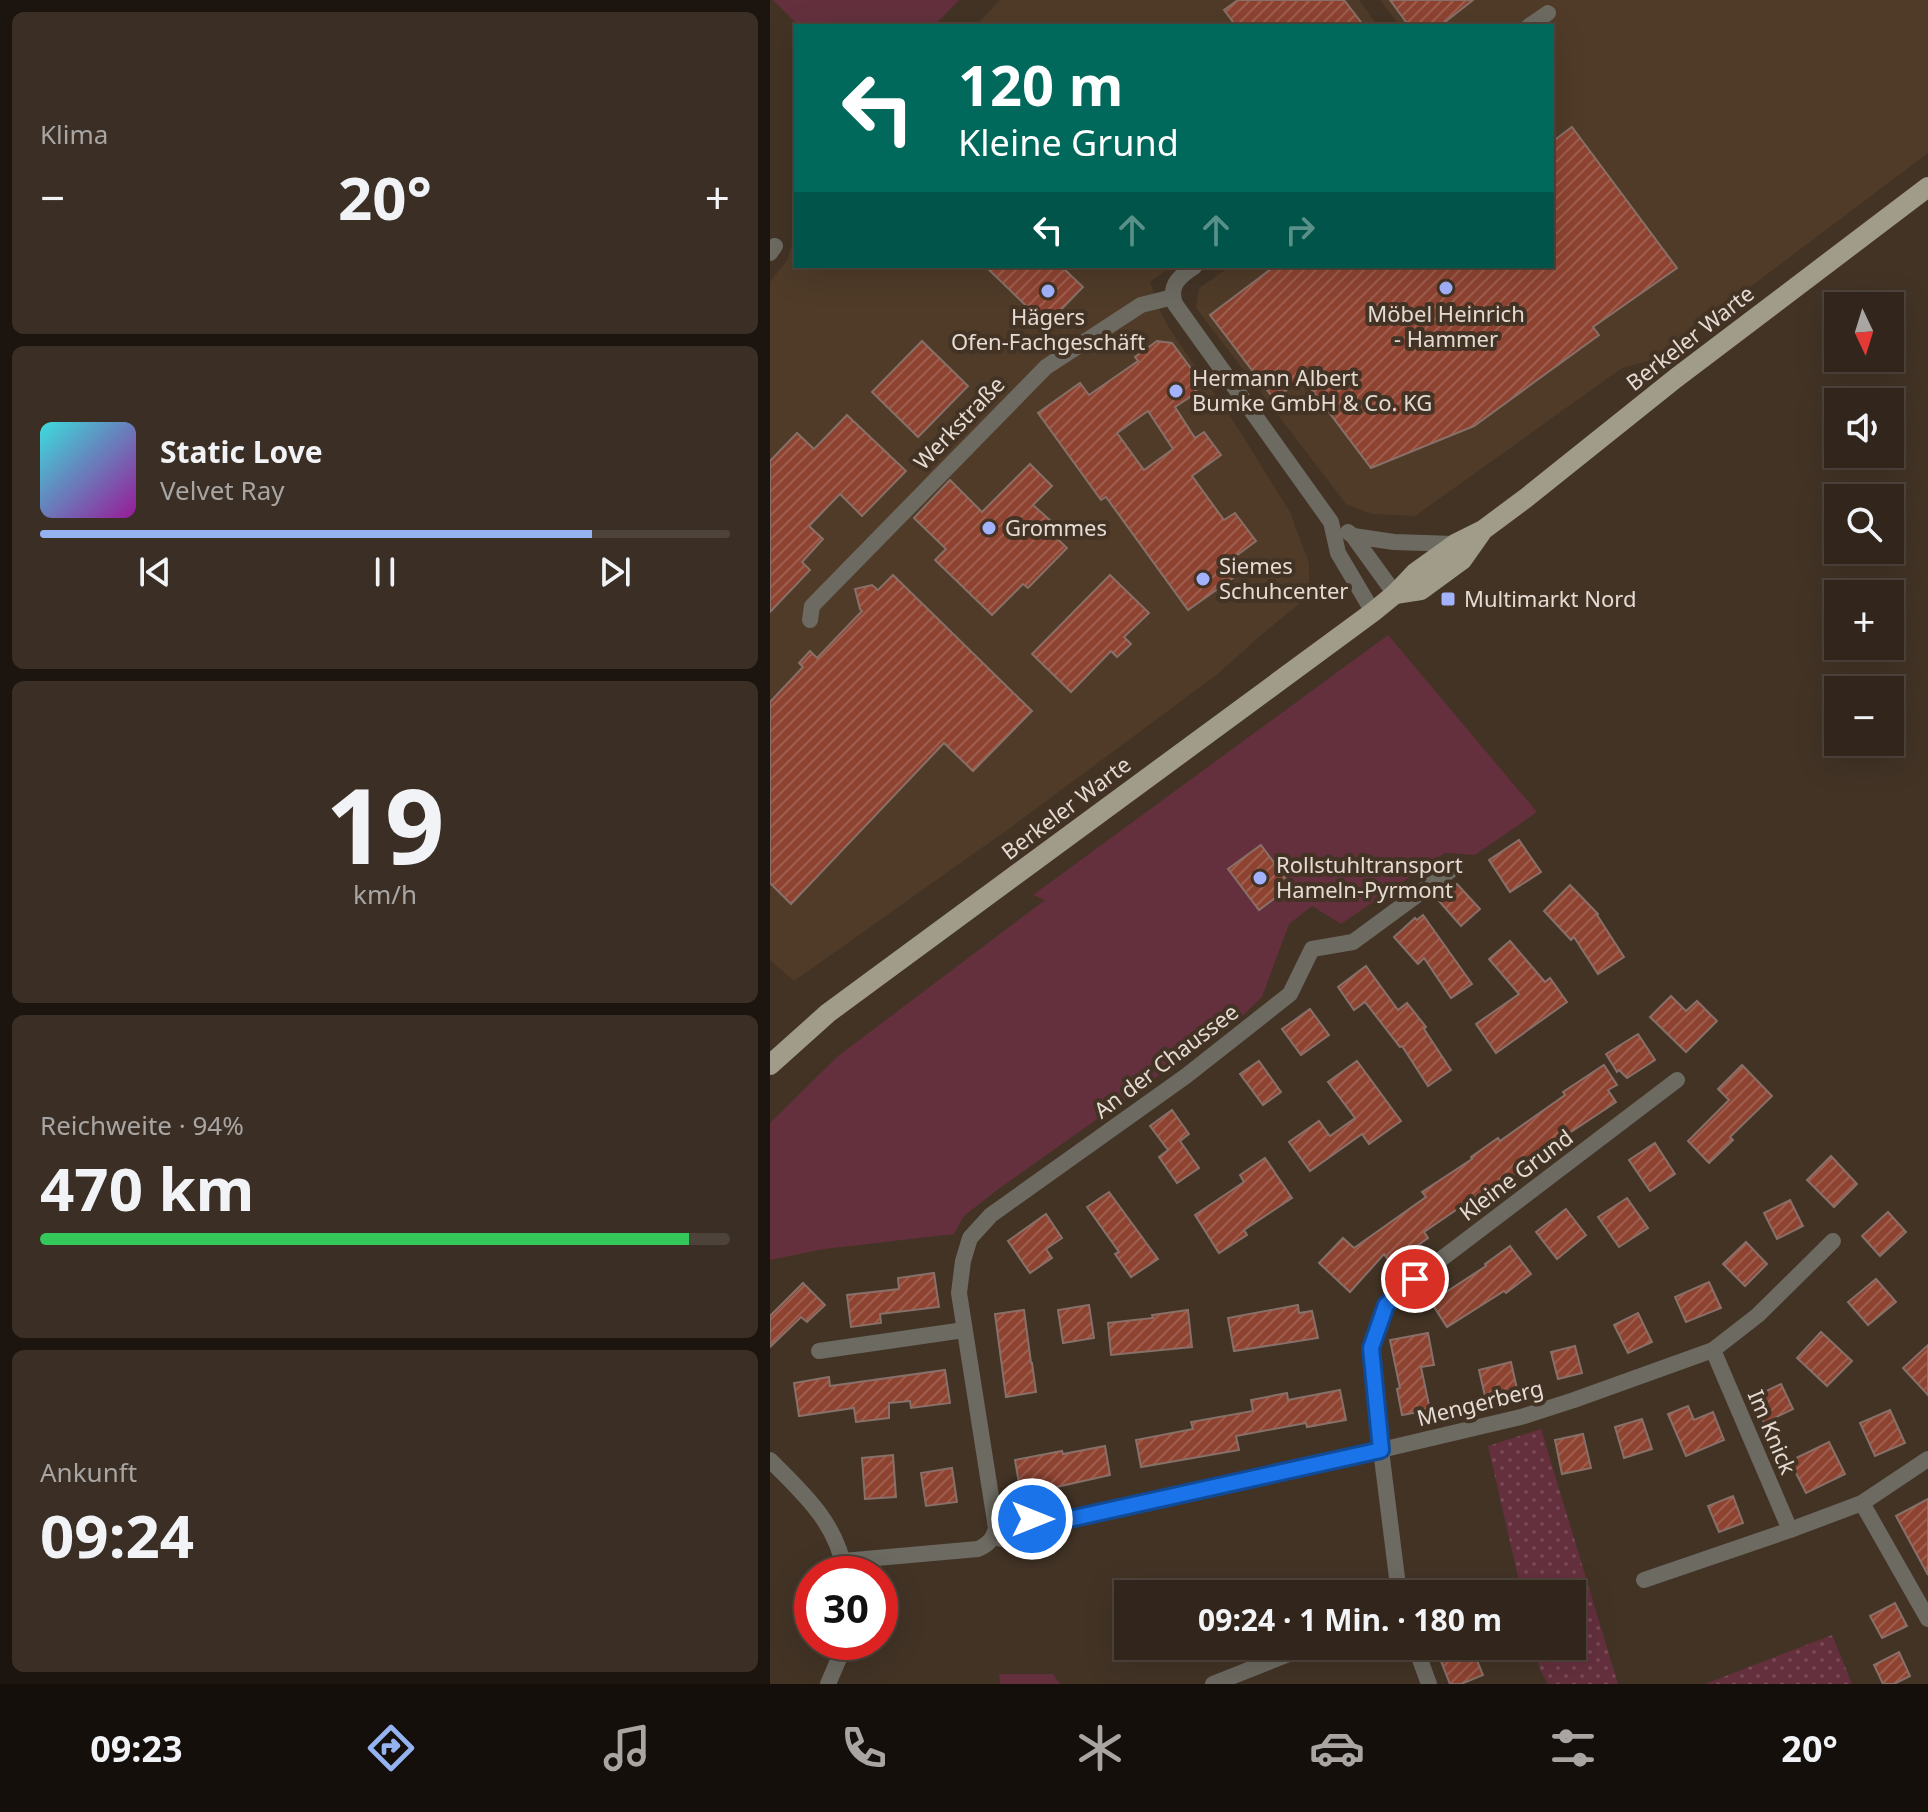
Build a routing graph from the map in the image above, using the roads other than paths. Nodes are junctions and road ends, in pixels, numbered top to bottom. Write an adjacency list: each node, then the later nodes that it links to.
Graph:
1 (1548, 13): 2 (street)
2 (1532, 24)
3 (1928, 187): 7 (main road, Berkeler Warte)
4 (1192, 268): 5 (street)
5 (1173, 297): 6 (street); 12 (street, Werkstraße)
6 (1331, 522): 8 (street); 11 (street)
7 (1483, 530): 9 (main road, Berkeler Warte); 10 (main road, Berkeler Warte)
8 (1353, 536): 9 (street); 10 (street)
9 (1455, 544): 10 (main road, Berkeler Warte)
10 (1395, 594): 11 (main road, Berkeler Warte)
11 (1373, 612): 14 (main road, Berkeler Warte)
12 (810, 620)
13 (1455, 867): 17 (street, An der Chaussee)
14 (770, 1065)
15 (1677, 1080): 20 (street, Kleine Grund)
16 (1833, 1241): 18 (street, Mengerberg)
17 (964, 1330): 19 (street); 24 (street, An der Chaussee)
18 (1713, 1350): 20 (street, Mengerberg); 25 (street, Im Knick)
19 (819, 1351)
20 (1381, 1450): 24 (street, Mengerberg); 28 (street, Kleine Grund)
21 (1928, 1459): 23 (street)
22 (770, 1460): 26 (street)
23 (1862, 1503): 25 (street); 30 (street)
24 (995, 1529): 27 (street, Mengerberg)
25 (1790, 1530): 29 (street)
26 (840, 1556)
27 (898, 1560)
28 (1397, 1580)
29 (1644, 1580)
30 (1928, 1619)
31 (838, 1660): 34 (street)
32 (1274, 1660): 35 (street)
33 (1420, 1660): 36 (street)
34 (828, 1684)
35 (1213, 1684)
36 (1429, 1684)

